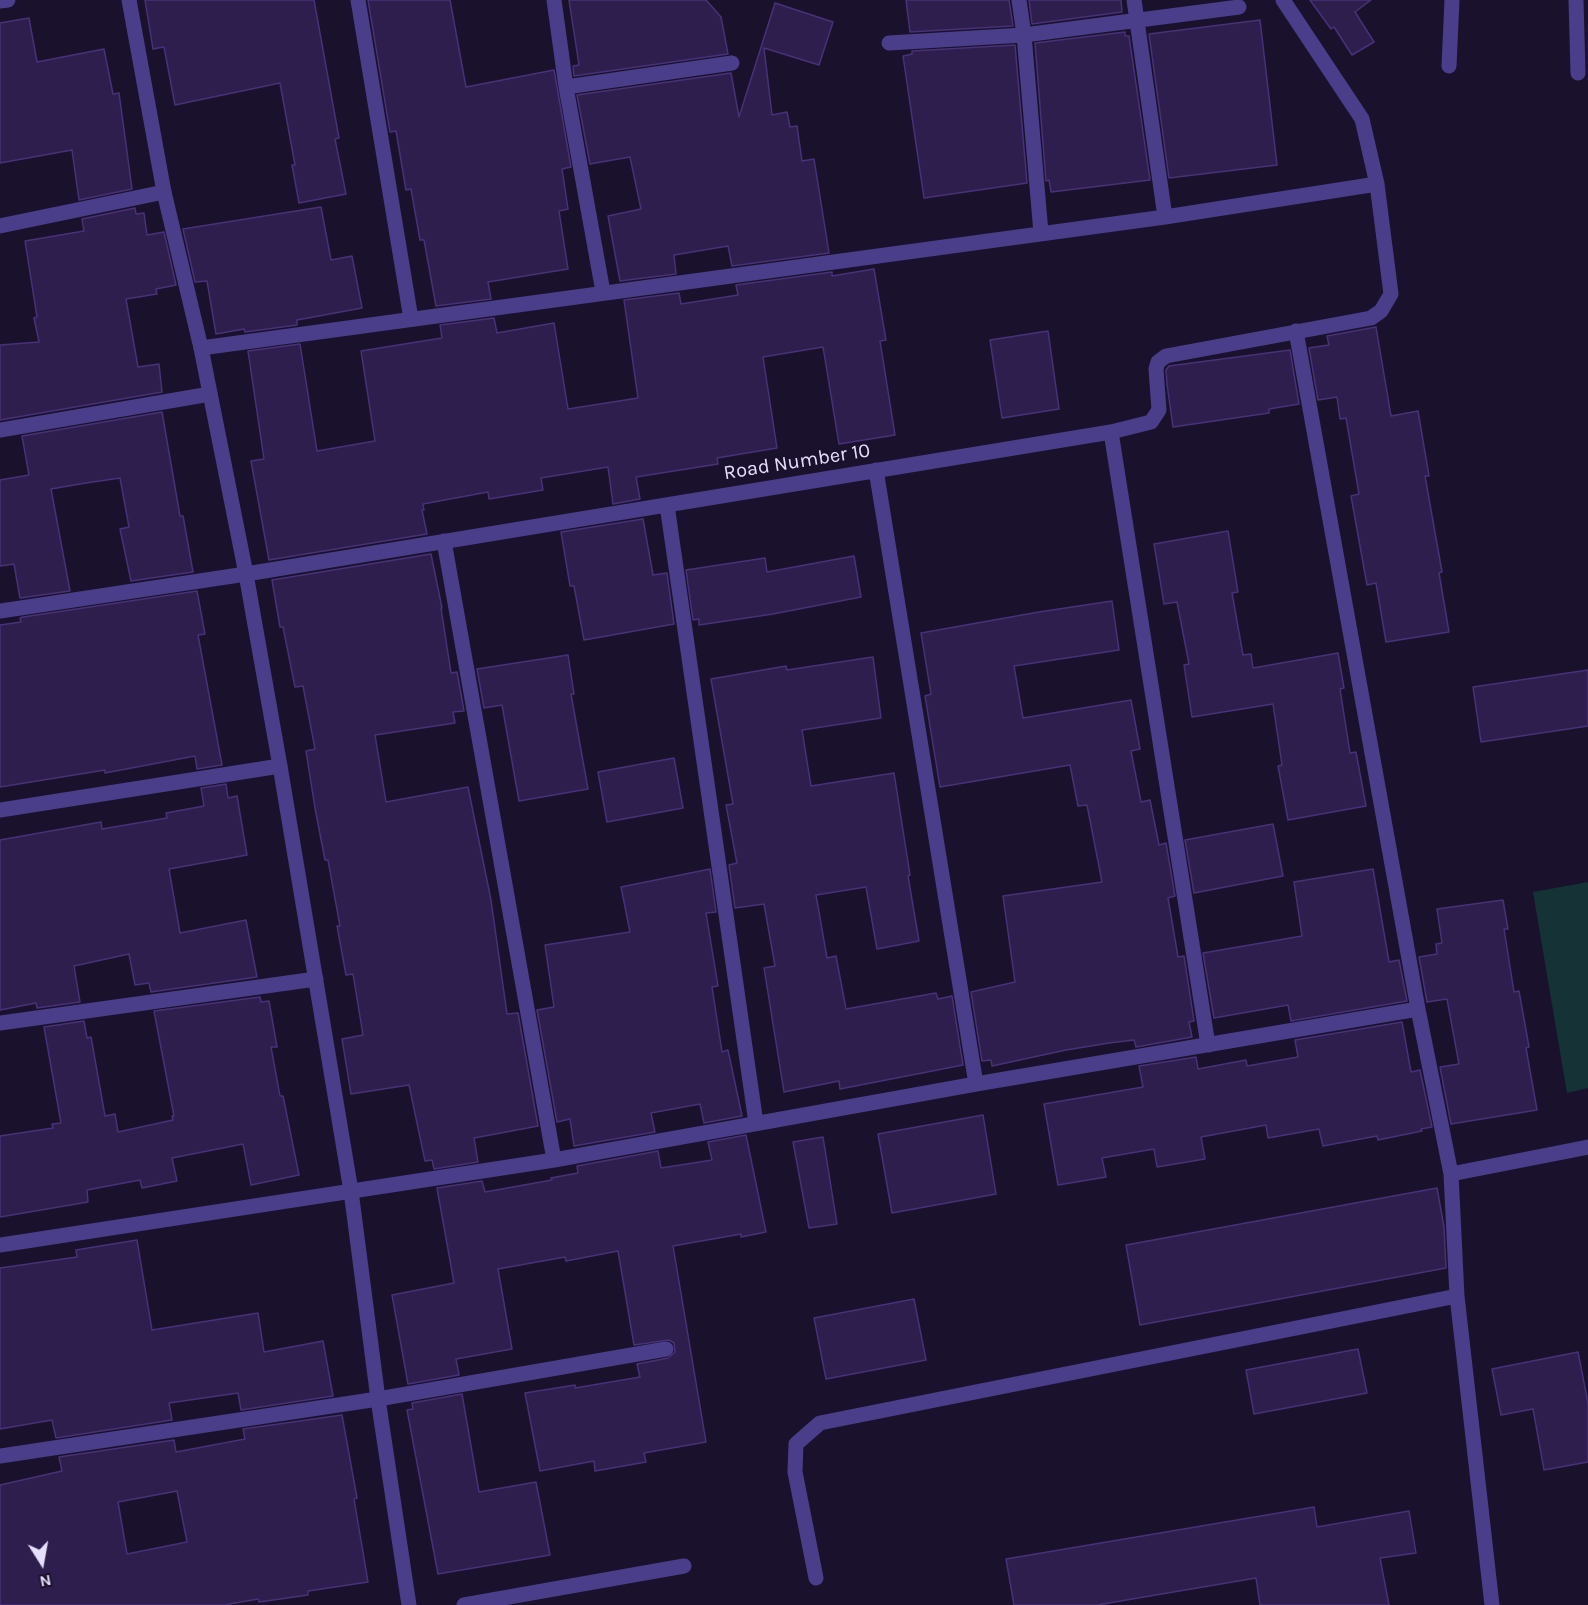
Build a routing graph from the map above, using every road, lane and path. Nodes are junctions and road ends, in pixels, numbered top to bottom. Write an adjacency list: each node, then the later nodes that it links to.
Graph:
1 (8, 0): 10 (street)
2 (129, 0): 20 (street)
3 (358, 0): 25 (street)
4 (554, 0): 18 (street)
5 (1018, 0): 13 (street)
6 (1134, 0): 12 (street)
7 (1284, 0): 19 (street, Road Number 10)
8 (1452, 0): 16 (street)
9 (1576, 0): 17 (street)
10 (0, 1)
11 (1239, 7): 12 (street)
12 (1137, 20): 13 (street); 21 (street)
13 (1024, 35): 14 (street); 23 (street)
14 (889, 43)
15 (732, 63): 18 (street)
16 (1449, 66)
17 (1578, 73)
18 (566, 87): 24 (street)
19 (1377, 184): 21 (street); 26 (street, Road Number 10)
20 (164, 192): 22 (street); 27 (street)
21 (1165, 217): 23 (street)
22 (0, 226)
23 (1041, 233): 24 (street)
24 (603, 292): 25 (street)
25 (411, 319): 27 (street)
26 (1296, 331): 30 (street, Road Number 10); 39 (street)
27 (201, 348): 28 (street)
28 (210, 394): 29 (street); 34 (street)
29 (0, 430)
30 (1111, 432): 31 (street, Road Number 10); 41 (street)
31 (876, 470): 32 (street, Road Number 10); 42 (street)
32 (667, 505): 33 (street, Road Number 10); 43 (street)
33 (444, 542): 34 (street, Road Number 10); 45 (street)
34 (246, 574): 35 (street, Road Number 10); 36 (street)
35 (0, 611)
36 (280, 766): 37 (street); 38 (street)
37 (0, 810)
38 (316, 979): 40 (street); 47 (street)
39 (1418, 1009): 41 (street); 46 (street)
40 (0, 1023)
41 (1208, 1045): 42 (street)
42 (976, 1084): 43 (street)
43 (756, 1123): 45 (street)
44 (1588, 1147): 46 (street)
45 (554, 1160): 47 (street)
46 (1451, 1174): 49 (street)
47 (351, 1191): 48 (street); 51 (street)
48 (0, 1245)
49 (1457, 1296): 54 (street); 57 (street)
50 (666, 1349): 51 (street)
51 (378, 1399): 52 (street); 55 (street)
52 (0, 1456)
53 (684, 1566): 56 (street)
54 (816, 1578)
55 (409, 1605)
56 (464, 1605)
57 (1492, 1605)

